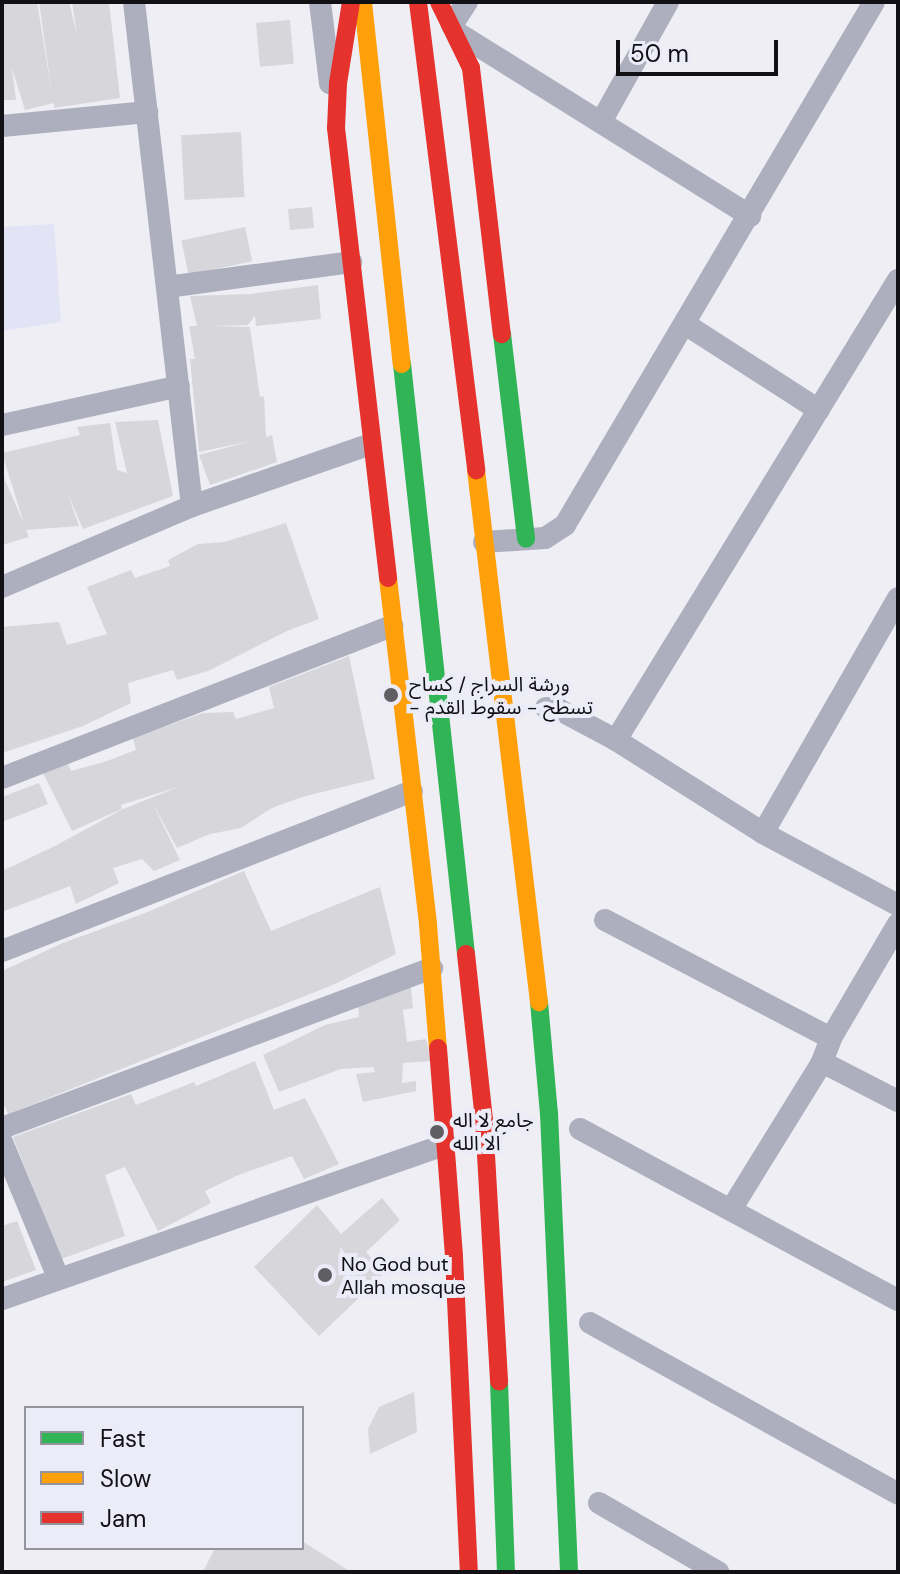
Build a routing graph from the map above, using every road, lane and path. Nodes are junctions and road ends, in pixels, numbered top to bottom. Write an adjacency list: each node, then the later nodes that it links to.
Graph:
1 (134, 2): 12 (street)
2 (320, 2): 15 (street)
3 (351, 2): 15 (main road)
4 (363, 2): 58 (main road)
5 (418, 2): 27 (main road)
6 (439, 2): 11 (main road)
7 (450, 2): 11 (street)
8 (467, 2): 11 (street)
9 (668, 2): 13 (street)
10 (874, 2): 16 (street)
11 (454, 28): 13 (street); 26 (main road)
12 (147, 112): 14 (street); 18 (street)
13 (601, 122): 16 (street)
14 (2, 126)
15 (336, 128): 17 (main road)
16 (750, 216): 20 (street)
17 (351, 262): 18 (street); 24 (main road)
18 (167, 287): 21 (street)
19 (894, 295): 22 (street)
20 (685, 324): 22 (street); 26 (street)
21 (179, 386): 23 (street); 25 (street)
22 (819, 410): 32 (street)
23 (2, 425)
24 (371, 444): 25 (street); 30 (main road)
25 (192, 506): 28 (street)
26 (526, 539): 27 (street)
27 (484, 542): 54 (main road)
28 (2, 587)
29 (898, 598): 35 (street)
30 (392, 626): 33 (street); 34 (main road)
31 (546, 708): 32 (street)
32 (616, 740): 35 (street)
33 (2, 778)
34 (412, 791): 39 (street); 40 (main road)
35 (763, 833): 36 (street)
36 (898, 905)
37 (605, 920): 41 (street)
38 (898, 924): 41 (street)
39 (2, 951)
40 (432, 968): 44 (street); 47 (main road)
41 (831, 1038): 42 (street)
42 (822, 1062): 43 (street); 48 (street)
43 (898, 1101)
44 (2, 1128)
45 (580, 1129): 48 (street)
46 (2, 1142): 49 (street)
47 (446, 1144): 49 (street); 57 (main road)
48 (732, 1208): 51 (street)
49 (58, 1277): 50 (street)
50 (2, 1299)
51 (898, 1300)
52 (590, 1323): 55 (street)
53 (538, 1380): 54 (main road)
54 (564, 1380): 59 (main road)
55 (898, 1494)
56 (599, 1503): 60 (street)
57 (469, 1572)
58 (506, 1572)
59 (569, 1572)
60 (718, 1572)

